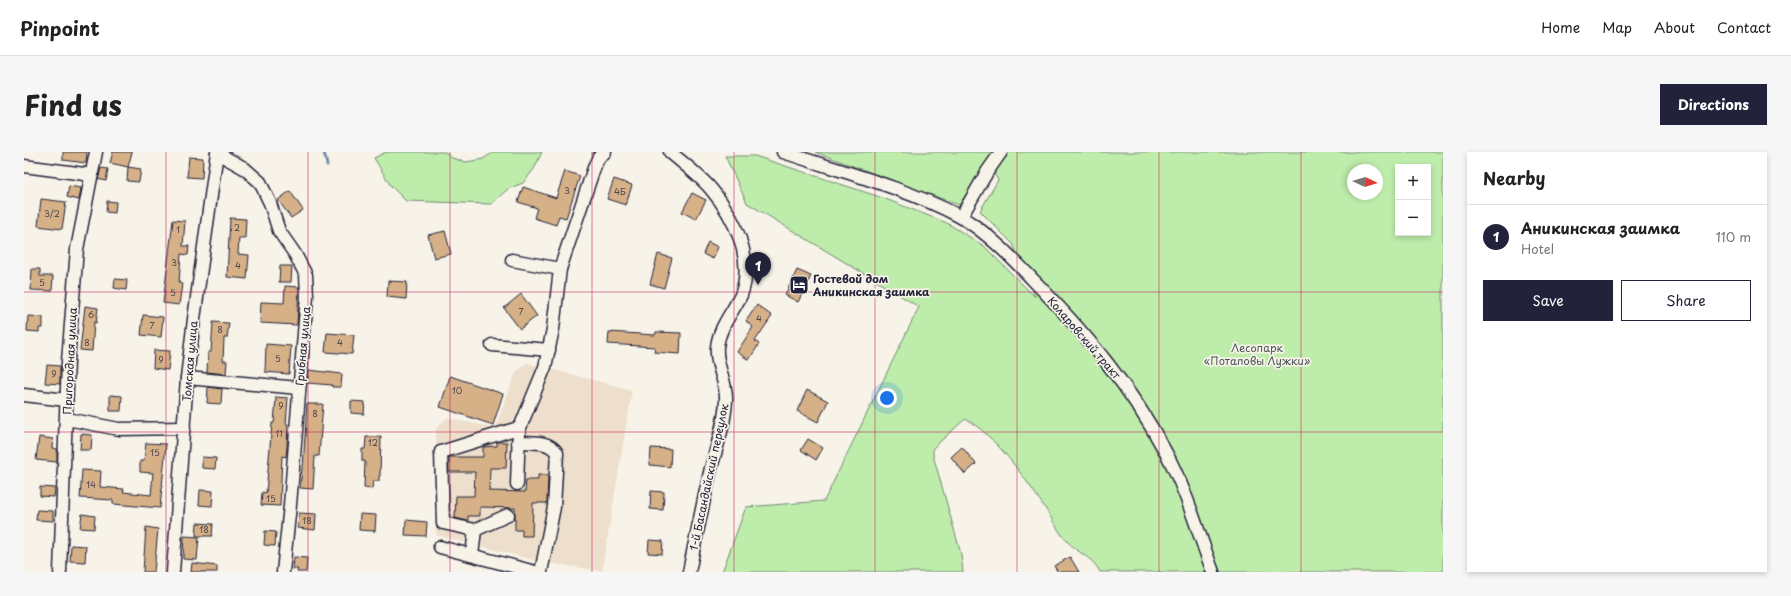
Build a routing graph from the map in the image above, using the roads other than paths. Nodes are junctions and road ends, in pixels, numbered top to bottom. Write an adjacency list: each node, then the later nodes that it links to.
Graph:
1 (96, 152): 8 (street, Пригородная улица)
2 (605, 152): 11 (street)
3 (670, 152): 33 (street, 1-й Басандайский переулок)
4 (783, 152): 9 (street, Коларовский тракт)
5 (1001, 152): 9 (street)
6 (217, 153): 14 (street, Томская улица); 15 (street, Грибная улица)
7 (24, 166): 8 (street)
8 (92, 175): 17 (street, Пригородная улица)
9 (961, 217): 34 (street, Коларовский тракт)
10 (512, 260): 11 (street)
11 (560, 269): 13 (street)
12 (492, 345): 13 (street)
13 (549, 350): 20 (street)
14 (187, 378): 15 (street); 19 (street, Томская улица)
15 (299, 388): 30 (street, Грибная улица)
16 (24, 395): 17 (street)
17 (66, 400): 18 (street, Пригородная улица)
18 (67, 419): 19 (street); 28 (street, Пригородная улица)
19 (184, 428): 29 (street, Томская улица)
20 (519, 430): 21 (street); 24 (street)
21 (518, 442): 22 (street); 32 (street)
22 (517, 484)
23 (508, 515): 24 (street)
24 (475, 530): 26 (street)
25 (440, 547): 26 (street)
26 (472, 555): 27 (street)
27 (515, 569): 31 (street)
28 (60, 572)
29 (173, 572)
30 (283, 572)
31 (535, 572)
32 (541, 572)
33 (689, 572)
34 (1213, 572)

